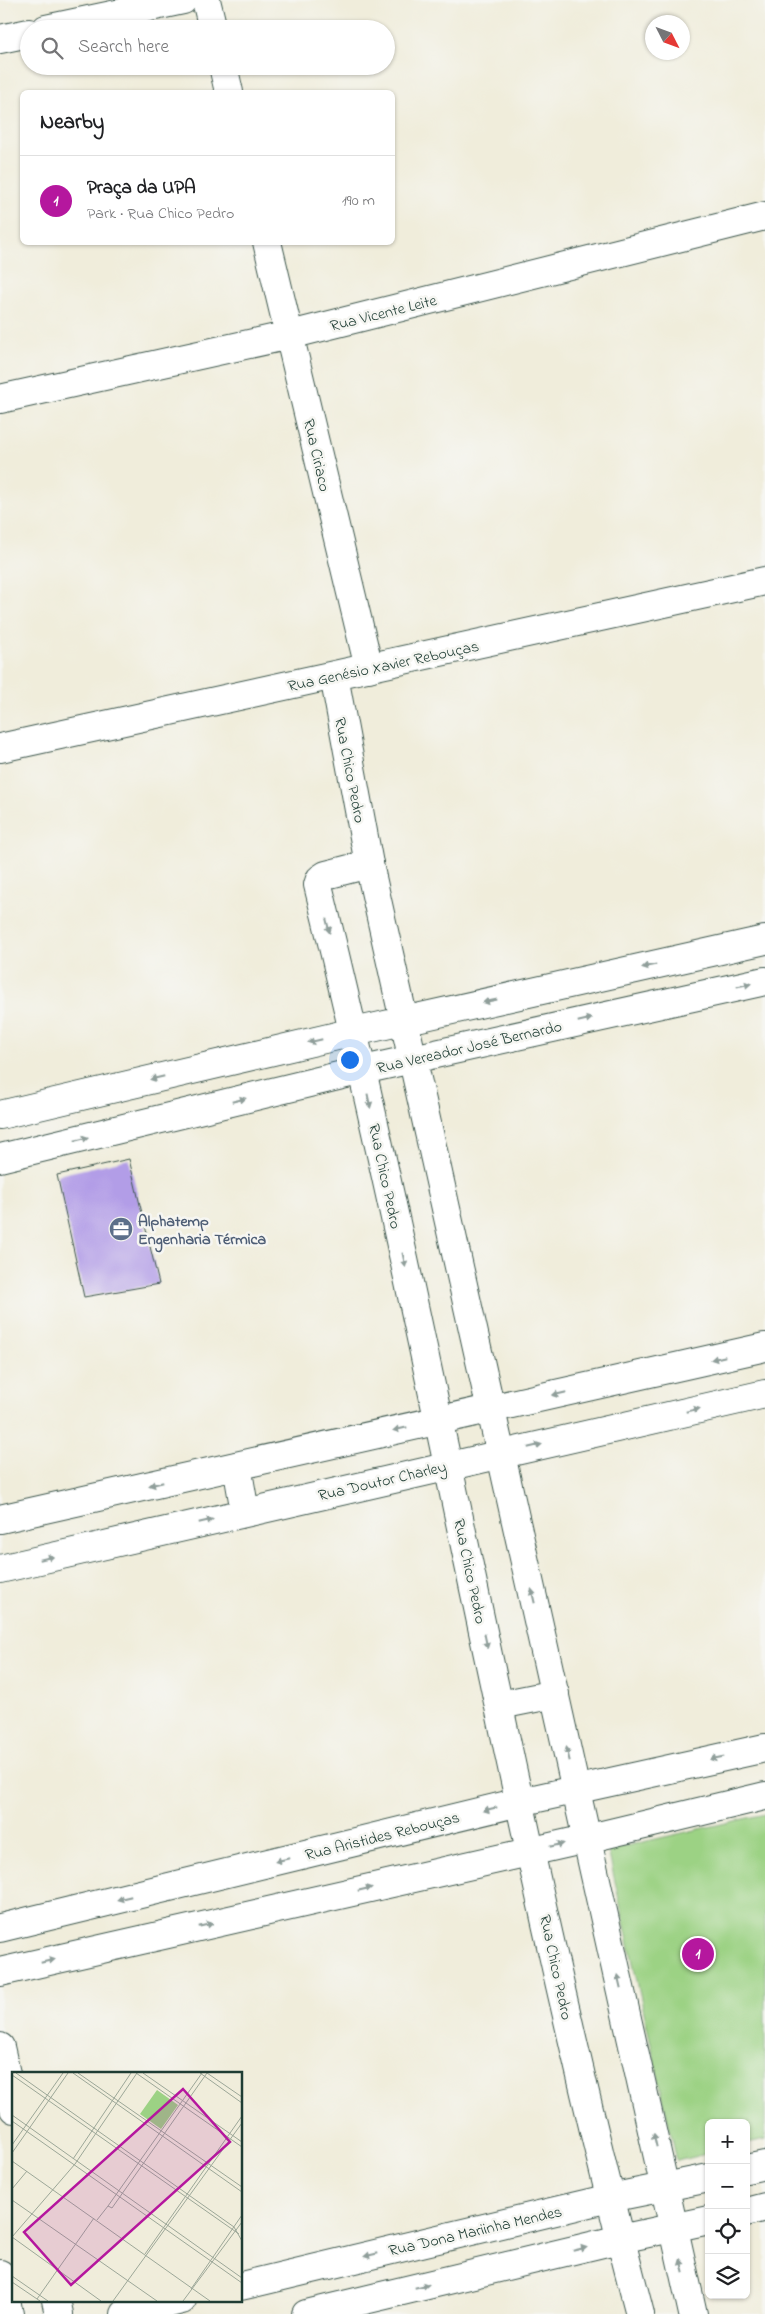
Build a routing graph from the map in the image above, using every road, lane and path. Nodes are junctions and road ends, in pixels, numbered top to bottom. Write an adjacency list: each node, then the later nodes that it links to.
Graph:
1 (184, 0): 3 (street)
2 (206, 0): 4 (street)
3 (89, 20)
4 (211, 20)
5 (20, 35): 6 (street)
6 (0, 39)
7 (225, 75): 8 (street)
8 (229, 90)
9 (765, 216): 11 (street, Rua Vicente Leite)
10 (268, 245): 11 (street, Rua Ciriaco)
11 (290, 335): 12 (street, Rua Vicente Leite); 14 (street, Rua Ciriaco)
12 (0, 398)
13 (765, 581): 14 (street, Rua Genésio Xavier Rebouças)
14 (369, 668): 15 (street, Rua Genésio Xavier Rebouças)
15 (334, 676): 16 (street, Rua Genésio Xavier Rebouças); 17 (street, Rua Chico Pedro)
16 (0, 748)
17 (369, 864): 22 (street, Rua Chico Pedro); 23 (street, Rua Chico Pedro, one-way to 23)
18 (765, 940): 19 (street)
19 (681, 959): 21 (street); 22 (street, one-way to 22)
20 (765, 981): 21 (street, Rua Vereador José Bernardo, one-way to 20)
21 (687, 997): 24 (street, Rua Vereador José Bernardo, one-way to 21)
22 (404, 1020): 23 (street); 24 (street, Rua Chico Pedro)
23 (354, 1032): 25 (street, Rua Chico Pedro); 26 (street, one-way to 26)
24 (413, 1059): 25 (street, Rua Vereador José Bernardo); 34 (street, Rua Chico Pedro)
25 (363, 1070): 29 (street, Rua Vereador José Bernardo, one-way to 25); 35 (street, Rua Chico Pedro, one-way to 35)
26 (129, 1084): 27 (street); 29 (street)
27 (44, 1104): 28 (street); 30 (street)
28 (0, 1114)
29 (138, 1125): 30 (street, Rua Vereador José Bernardo, one-way to 29)
30 (54, 1145): 31 (street, Rua Vereador José Bernardo)
31 (0, 1158)
32 (765, 1347): 34 (street, one-way to 34)
33 (765, 1394): 36 (street, Rua Doutor Charley, one-way to 33)
34 (491, 1409): 35 (street); 36 (street, Rua Chico Pedro)
35 (439, 1421): 37 (street, Rua Chico Pedro); 38 (street, one-way to 38)
36 (501, 1453): 37 (street, Rua Doutor Charley); 42 (street, Rua Chico Pedro, one-way to 36)
37 (448, 1465): 39 (street, Rua Doutor Charley); 43 (street, Rua Chico Pedro, one-way to 43)
38 (237, 1466): 39 (street); 40 (street, one-way to 40)
39 (245, 1512): 41 (street, Rua Doutor Charley, one-way to 39)
40 (0, 1519)
41 (0, 1569)
42 (555, 1694): 43 (street); 45 (street, Rua Chico Pedro, one-way to 42)
43 (500, 1705): 47 (street, Rua Chico Pedro)
44 (765, 1748): 45 (street, Rua Aristides Rebouças, one-way to 45)
45 (576, 1790): 47 (street, Rua Aristides Rebouças); 48 (street, Rua Chico Pedro)
46 (765, 1796): 48 (street)
47 (520, 1802): 49 (street, Rua Chico Pedro); 50 (street, Rua Aristides Rebouças, one-way to 50)
48 (586, 1839): 49 (street, one-way to 48); 57 (street, Rua Chico Pedro, one-way to 48)
49 (532, 1851): 51 (street, one-way to 49); 58 (street, Rua Chico Pedro)
50 (0, 1928)
51 (0, 1972)
52 (0, 2047): 53 (street)
53 (12, 2100)
54 (765, 2165): 55 (street)
55 (750, 2168)
56 (705, 2179): 57 (street, Rua Dona Mariinha Mendes)
57 (665, 2187): 58 (street, Rua Dona Mariinha Mendes); 62 (street, Rua Chico Pedro)
58 (610, 2198): 63 (street, Rua Chico Pedro); 65 (street, Rua Dona Mariinha Mendes, one-way to 65)
59 (765, 2207): 60 (street)
60 (750, 2211)
61 (705, 2221): 62 (street)
62 (674, 2228): 63 (street); 71 (street, Rua Chico Pedro, one-way to 62)
63 (620, 2239): 69 (street, one-way to 63); 70 (street, Rua Chico Pedro)
64 (0, 2274): 67 (street)
65 (242, 2286)
66 (174, 2302): 68 (street)
67 (9, 2314)
68 (124, 2314)
69 (306, 2314)
70 (640, 2314)
71 (693, 2314)

